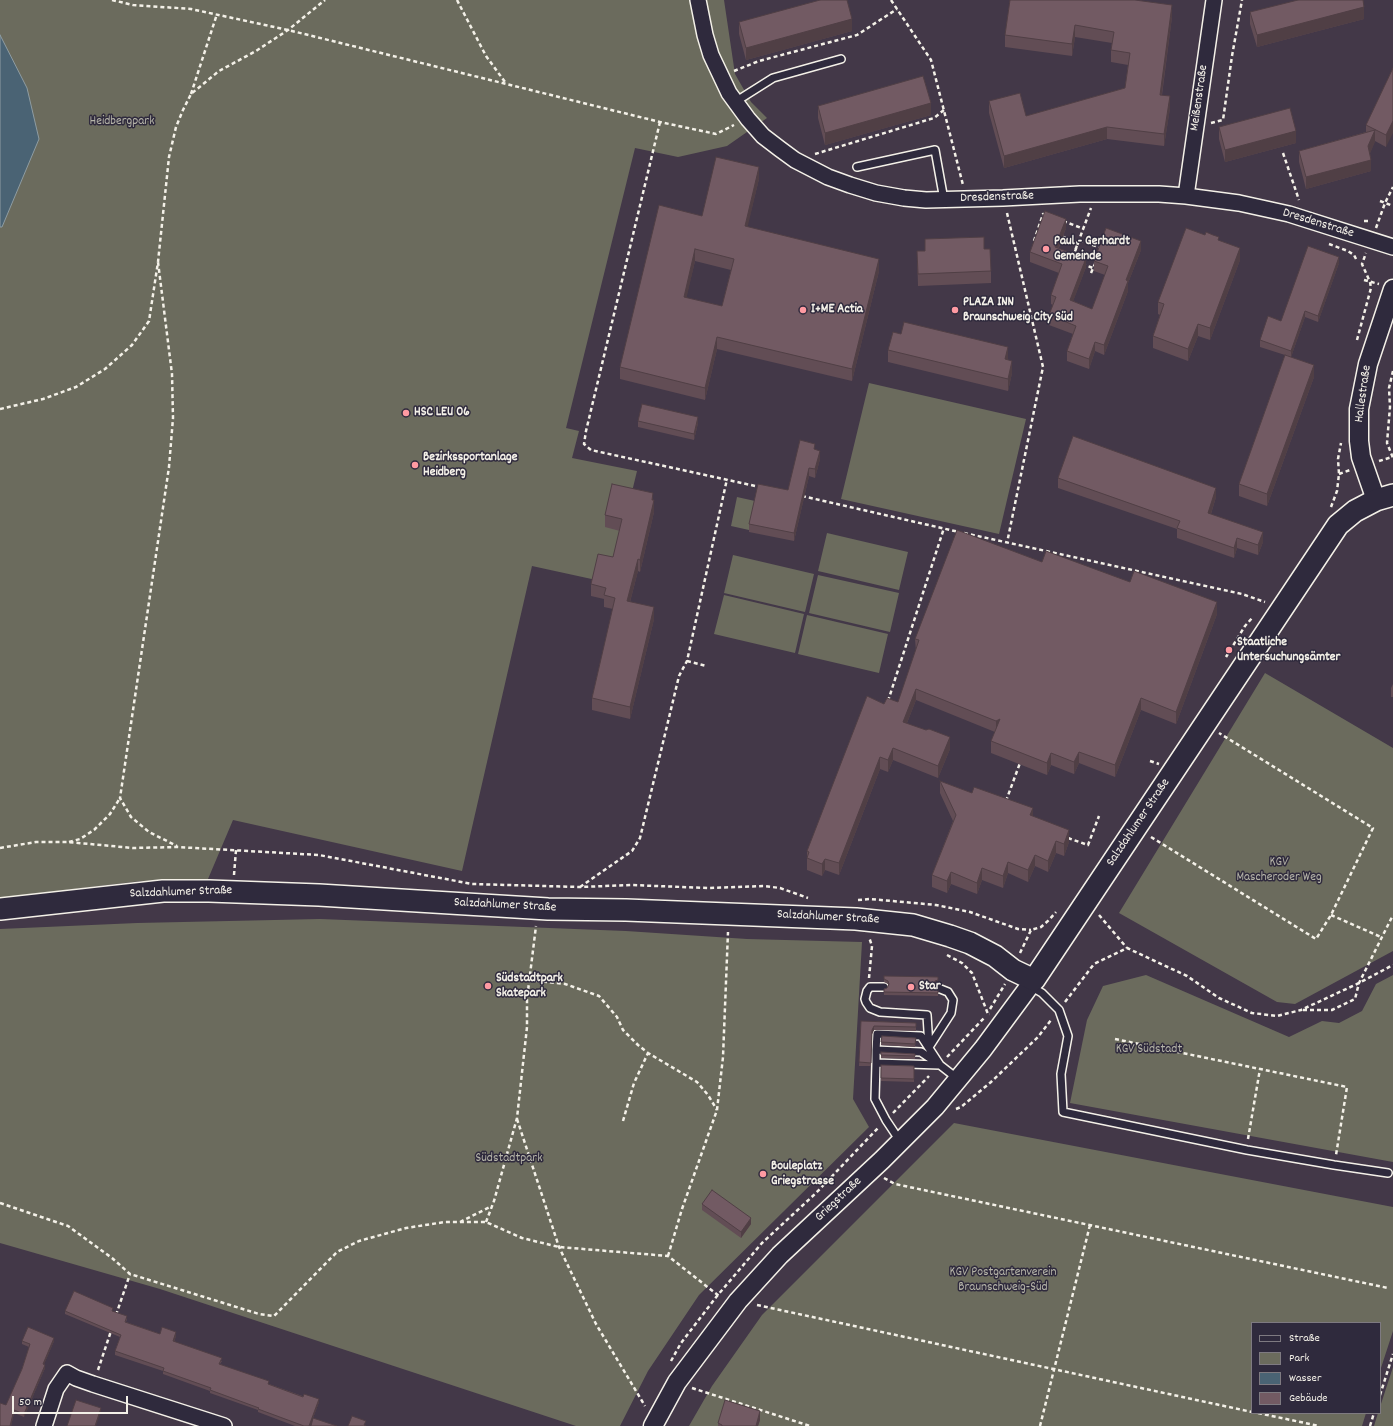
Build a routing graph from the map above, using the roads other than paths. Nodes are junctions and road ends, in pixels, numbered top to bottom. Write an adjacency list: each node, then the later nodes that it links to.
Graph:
1 (698, 0): 4 (street, Dresdenstraße)
2 (1214, 0): 6 (street, Meißenstraße)
3 (841, 60): 4 (lane)
4 (735, 102): 7 (street, Dresdenstraße)
5 (858, 167): 7 (lane)
6 (1186, 196): 7 (street, Dresdenstraße); 8 (street, Dresdenstraße)
7 (944, 200)
8 (1393, 247)
9 (1393, 289): 10 (street, Hallestraße)
10 (1385, 497): 12 (main road, Salzdahlumer Straße)
11 (0, 909): 12 (main road, Salzdahlumer Straße)
12 (1032, 983): 19 (street, Griegstraße); 21 (lane)
13 (884, 987): 15 (lane)
14 (938, 988): 15 (lane)
15 (929, 1047): 16 (lane); 18 (lane)
16 (876, 1050): 17 (lane); 18 (lane)
17 (876, 1063): 18 (lane); 20 (lane)
18 (940, 1065): 19 (lane)
19 (958, 1079): 20 (street, Griegstraße)
20 (901, 1141): 24 (street, Griegstraße)
21 (1388, 1173)
22 (44, 1426): 23 (street)
23 (224, 1426)
24 (653, 1426)

